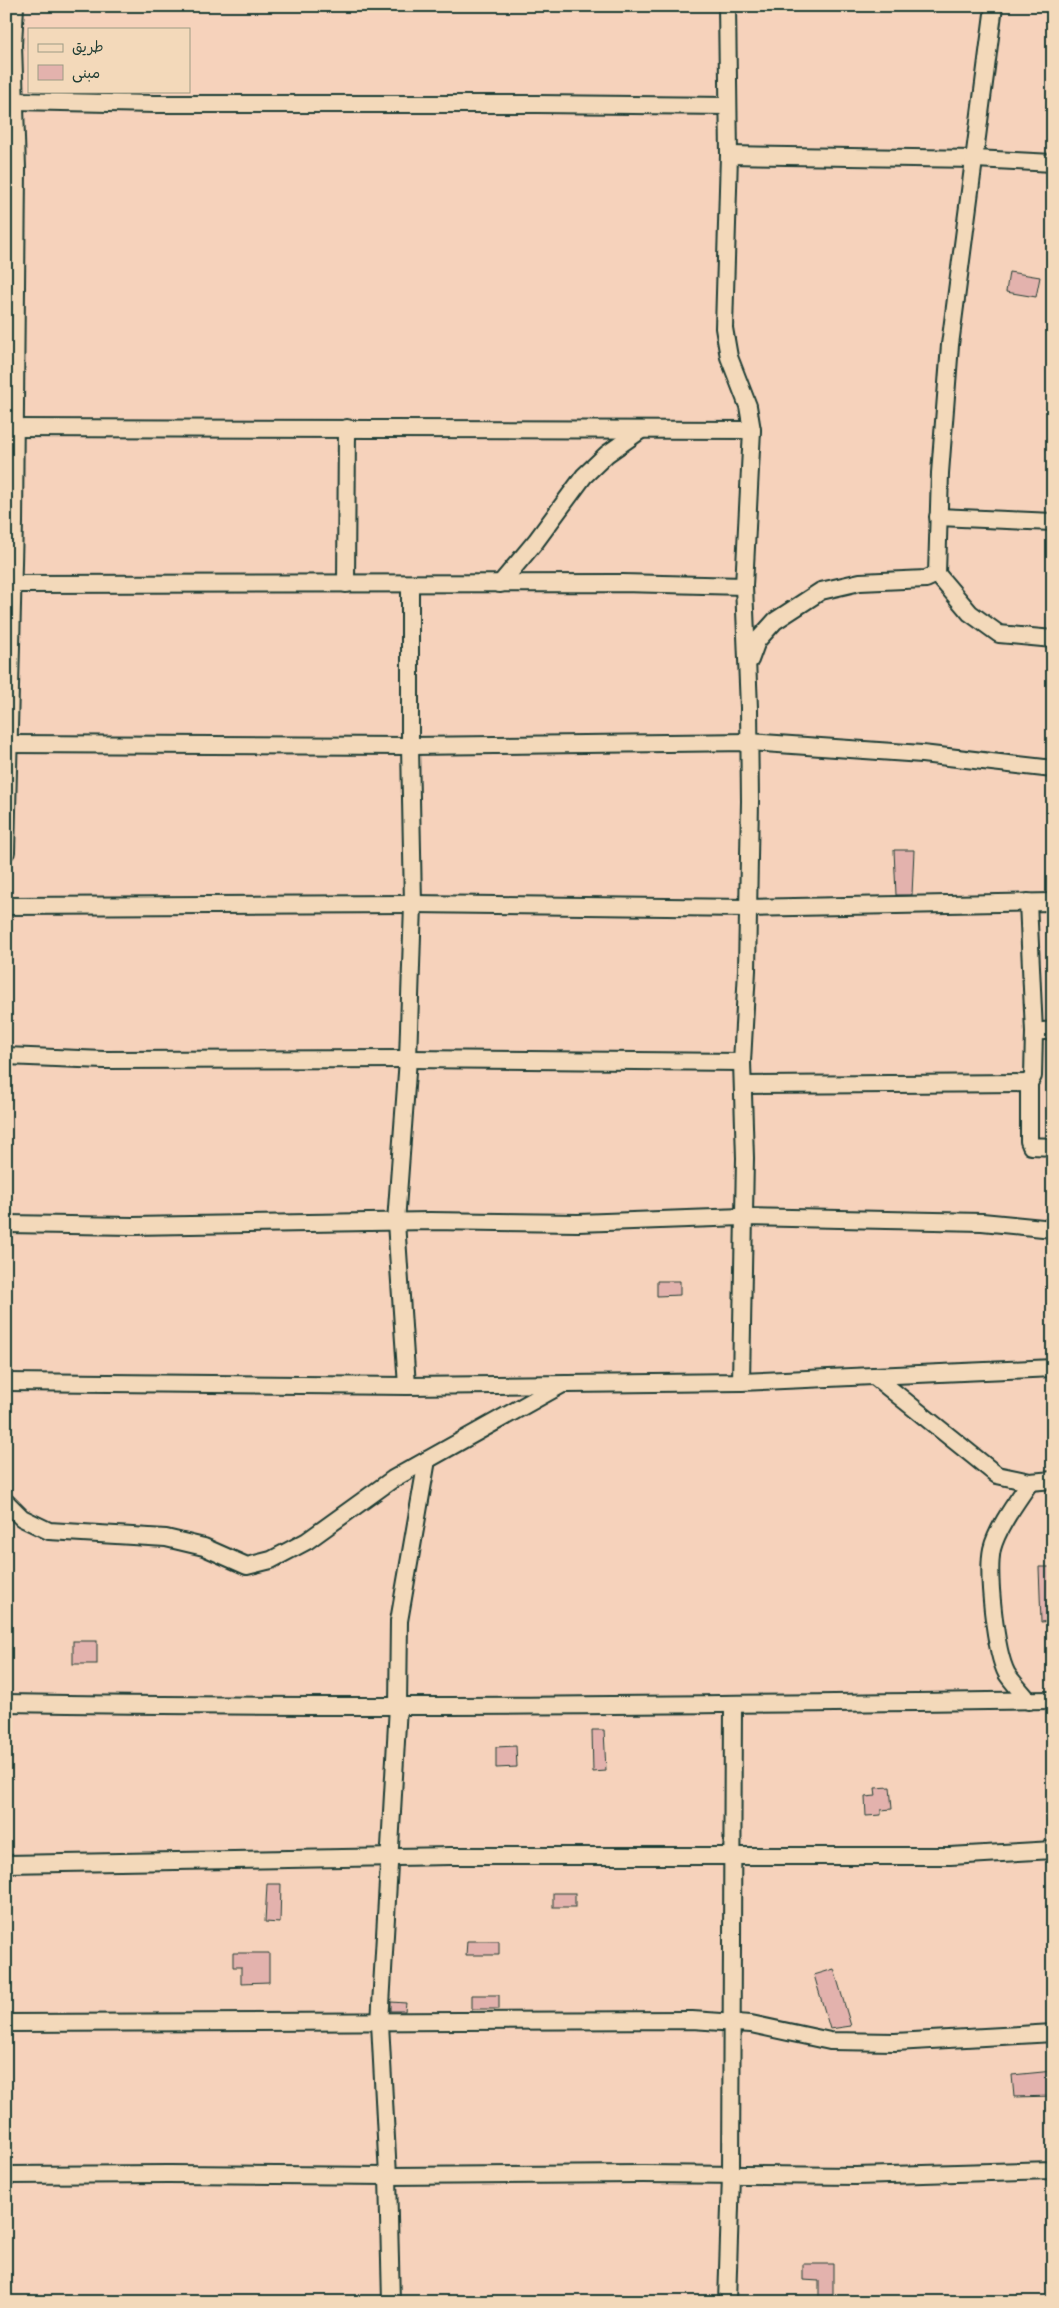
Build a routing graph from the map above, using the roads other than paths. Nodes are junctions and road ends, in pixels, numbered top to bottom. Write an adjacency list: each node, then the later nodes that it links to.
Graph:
1 (15, 6): 4 (street)
2 (727, 6): 6 (street)
3 (994, 6): 8 (street)
4 (10, 44): 5 (street)
5 (15, 101): 6 (street); 10 (street)
6 (728, 106): 7 (street)
7 (729, 155): 8 (street); 15 (street)
8 (976, 159): 9 (street); 16 (street)
9 (1053, 163)
10 (11, 169): 11 (street)
11 (11, 297): 12 (street)
12 (10, 428): 13 (street); 19 (street)
13 (347, 428): 14 (street); 20 (street)
14 (641, 430): 15 (street); 22 (street)
15 (752, 430): 23 (street)
16 (938, 517): 17 (street); 18 (street)
17 (1053, 522)
18 (937, 574): 24 (street); 25 (street)
19 (13, 584): 20 (street); 26 (street)
20 (346, 584): 21 (street)
21 (410, 584): 22 (street); 29 (street)
22 (500, 584): 23 (street)
23 (744, 586): 25 (street)
24 (1053, 639)
25 (748, 667): 27 (street)
26 (8, 677): 28 (street)
27 (750, 742): 29 (street); 30 (street); 37 (street)
28 (8, 744): 29 (street); 31 (street)
29 (410, 746): 35 (street)
30 (1053, 769)
31 (7, 806): 32 (street)
32 (6, 852)
33 (1028, 902): 34 (street); 37 (street); 39 (street)
34 (1053, 902)
35 (413, 904): 36 (street); 37 (street); 41 (street)
36 (6, 906)
37 (748, 908): 42 (street)
38 (1053, 1030): 39 (street)
39 (1034, 1032): 43 (street)
40 (6, 1056): 41 (street)
41 (408, 1059): 42 (street); 47 (street)
42 (742, 1062): 44 (street)
43 (1029, 1083): 44 (street); 45 (street)
44 (743, 1085): 46 (street)
45 (1053, 1147)
46 (742, 1217): 47 (street); 49 (street); 53 (street)
47 (396, 1222): 48 (street); 55 (street)
48 (6, 1224)
49 (1053, 1229)
50 (1053, 1368): 51 (street)
51 (874, 1376): 53 (street); 58 (street)
52 (6, 1382): 55 (street)
53 (741, 1382): 54 (street)
54 (562, 1384): 55 (street); 56 (street)
55 (407, 1386)
56 (427, 1460): 59 (street); 64 (street)
57 (1053, 1480): 58 (street)
58 (1030, 1482): 61 (street)
59 (6, 1502)
60 (1053, 1700): 61 (street)
61 (1029, 1701): 63 (street)
62 (6, 1703): 64 (street)
63 (733, 1704): 64 (street); 66 (street)
64 (398, 1706): 67 (street)
65 (1053, 1850): 66 (street)
66 (733, 1856): 67 (street); 71 (street)
67 (388, 1858): 68 (street); 70 (street)
68 (6, 1864)
69 (6, 2023): 70 (street)
70 (380, 2023): 71 (street); 76 (street)
71 (732, 2023): 72 (street); 74 (street)
72 (1053, 2033)
73 (1053, 2170): 74 (street)
74 (731, 2175): 76 (street); 78 (street)
75 (6, 2176): 76 (street)
76 (388, 2176): 77 (street)
77 (391, 2302)
78 (727, 2302)

